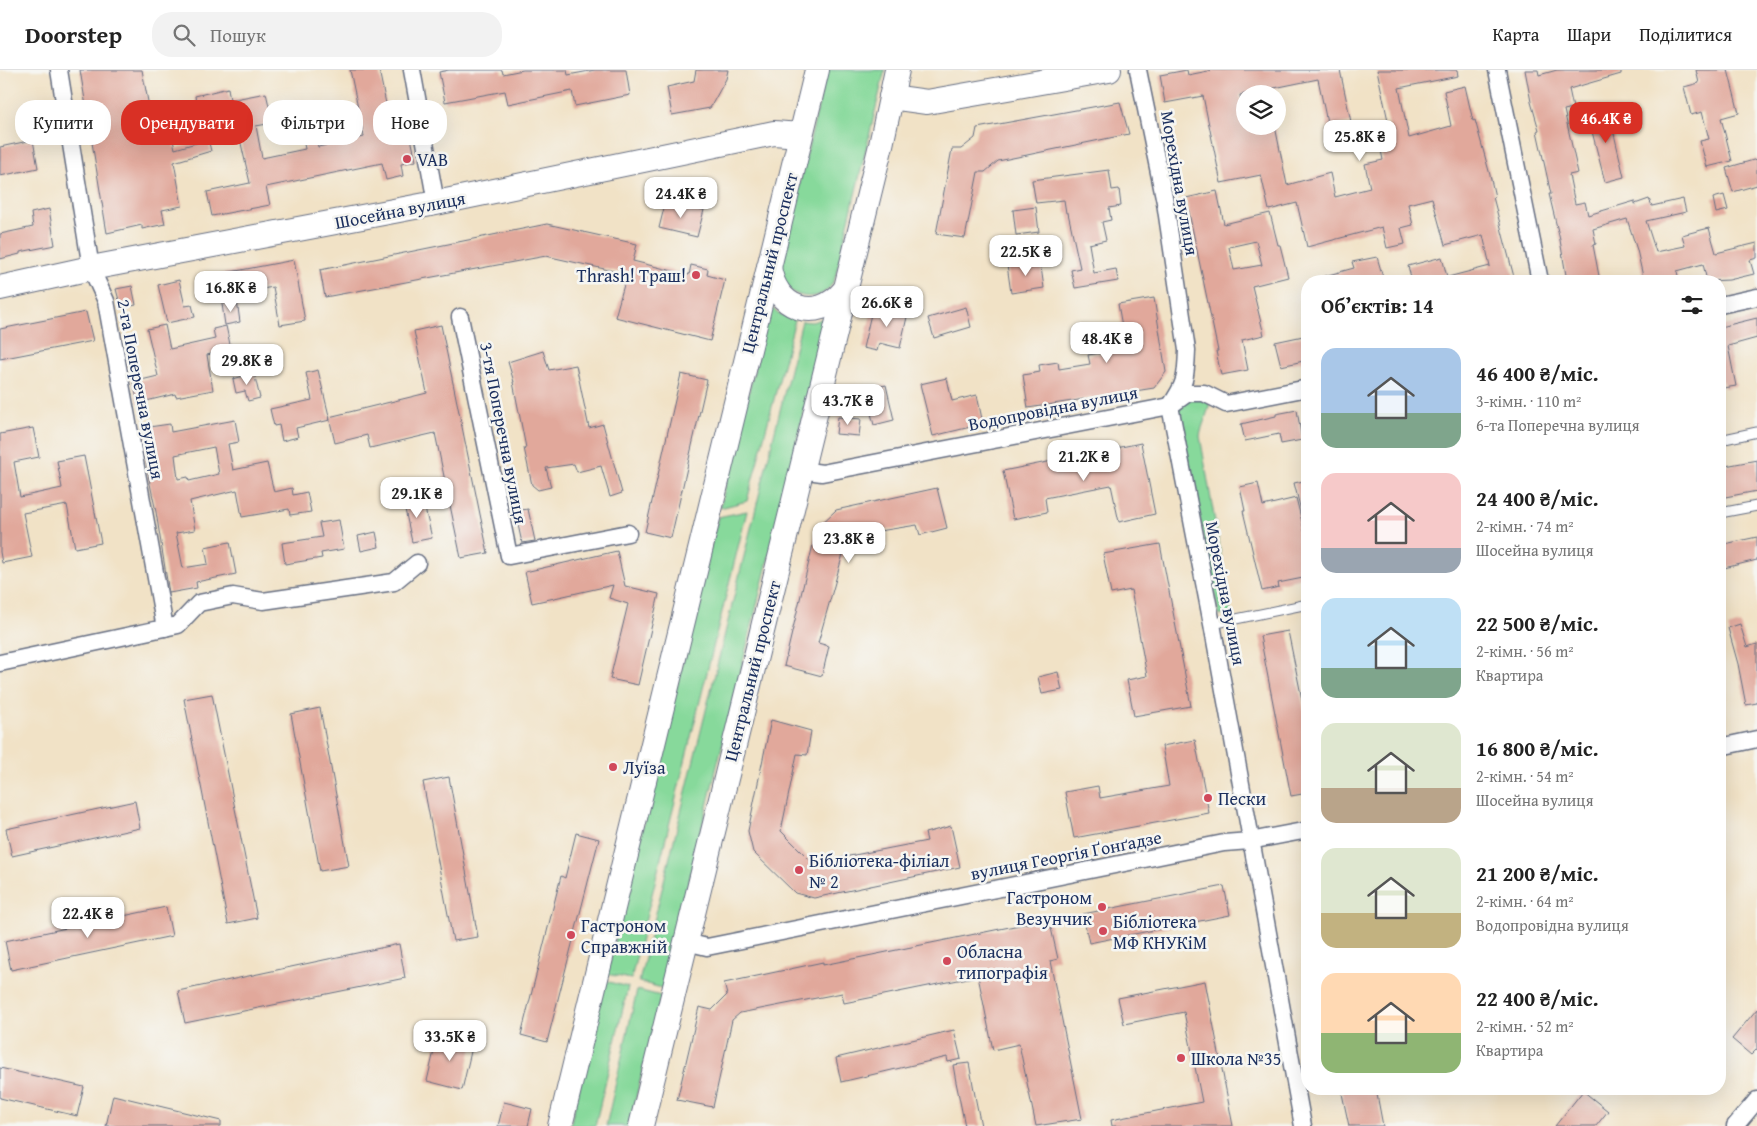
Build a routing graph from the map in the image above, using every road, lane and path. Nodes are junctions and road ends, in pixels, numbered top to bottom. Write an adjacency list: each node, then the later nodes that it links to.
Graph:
1 (59, 70): 12 (street, 2-га Поперечна вулиця)
2 (412, 70): 10 (street)
3 (817, 70): 9 (main road, Центральний проспект)
4 (897, 70): 8 (main road, Центральний проспект)
5 (1109, 70): 8 (main road)
6 (1138, 70): 20 (street, Морехідна вулиця)
7 (1497, 70): 13 (street)
8 (891, 97): 15 (main road, Центральний проспект)
9 (800, 135): 10 (main road, Шосейна вулиця); 11 (main road, Центральний проспект)
10 (436, 204): 12 (main road, Шосейна вулиця)
11 (769, 267): 15 (main road); 38 (main road, Центральний проспект)
12 (91, 268): 14 (main road, Шосейна вулиця); 30 (street, 2-га Поперечна вулиця)
13 (1539, 275)
14 (0, 288)
15 (844, 291): 23 (main road, Центральний проспект)
16 (1757, 297): 17 (street)
17 (1726, 304)
18 (460, 317): 26 (street, 3-тя Поперечна вулиця)
19 (1301, 389): 20 (street, Водопровідна вулиця)
20 (1170, 406): 23 (street, Водопровідна вулиця); 29 (street, Морехідна вулиця)
21 (1757, 432): 22 (lane)
22 (1726, 439)
23 (801, 470): 36 (main road, Центральний проспект)
24 (1757, 506): 25 (lane)
25 (1726, 512)
26 (628, 533)
27 (417, 564): 30 (street)
28 (1301, 605): 29 (lane)
29 (1212, 624): 35 (street, Морехідна вулиця)
30 (164, 628): 31 (street)
31 (0, 663)
32 (1757, 739): 33 (street)
33 (1726, 746)
34 (1301, 831): 35 (street, вулиця Георгія Ґонґадзе)
35 (1250, 841): 36 (street, вулиця Георгія Ґонґадзе); 40 (street, Морехідна вулиця)
36 (686, 942): 39 (main road, Центральний проспект)
37 (1757, 1100): 41 (street)
38 (560, 1126)
39 (641, 1126)
40 (1303, 1126)
41 (1735, 1126)

